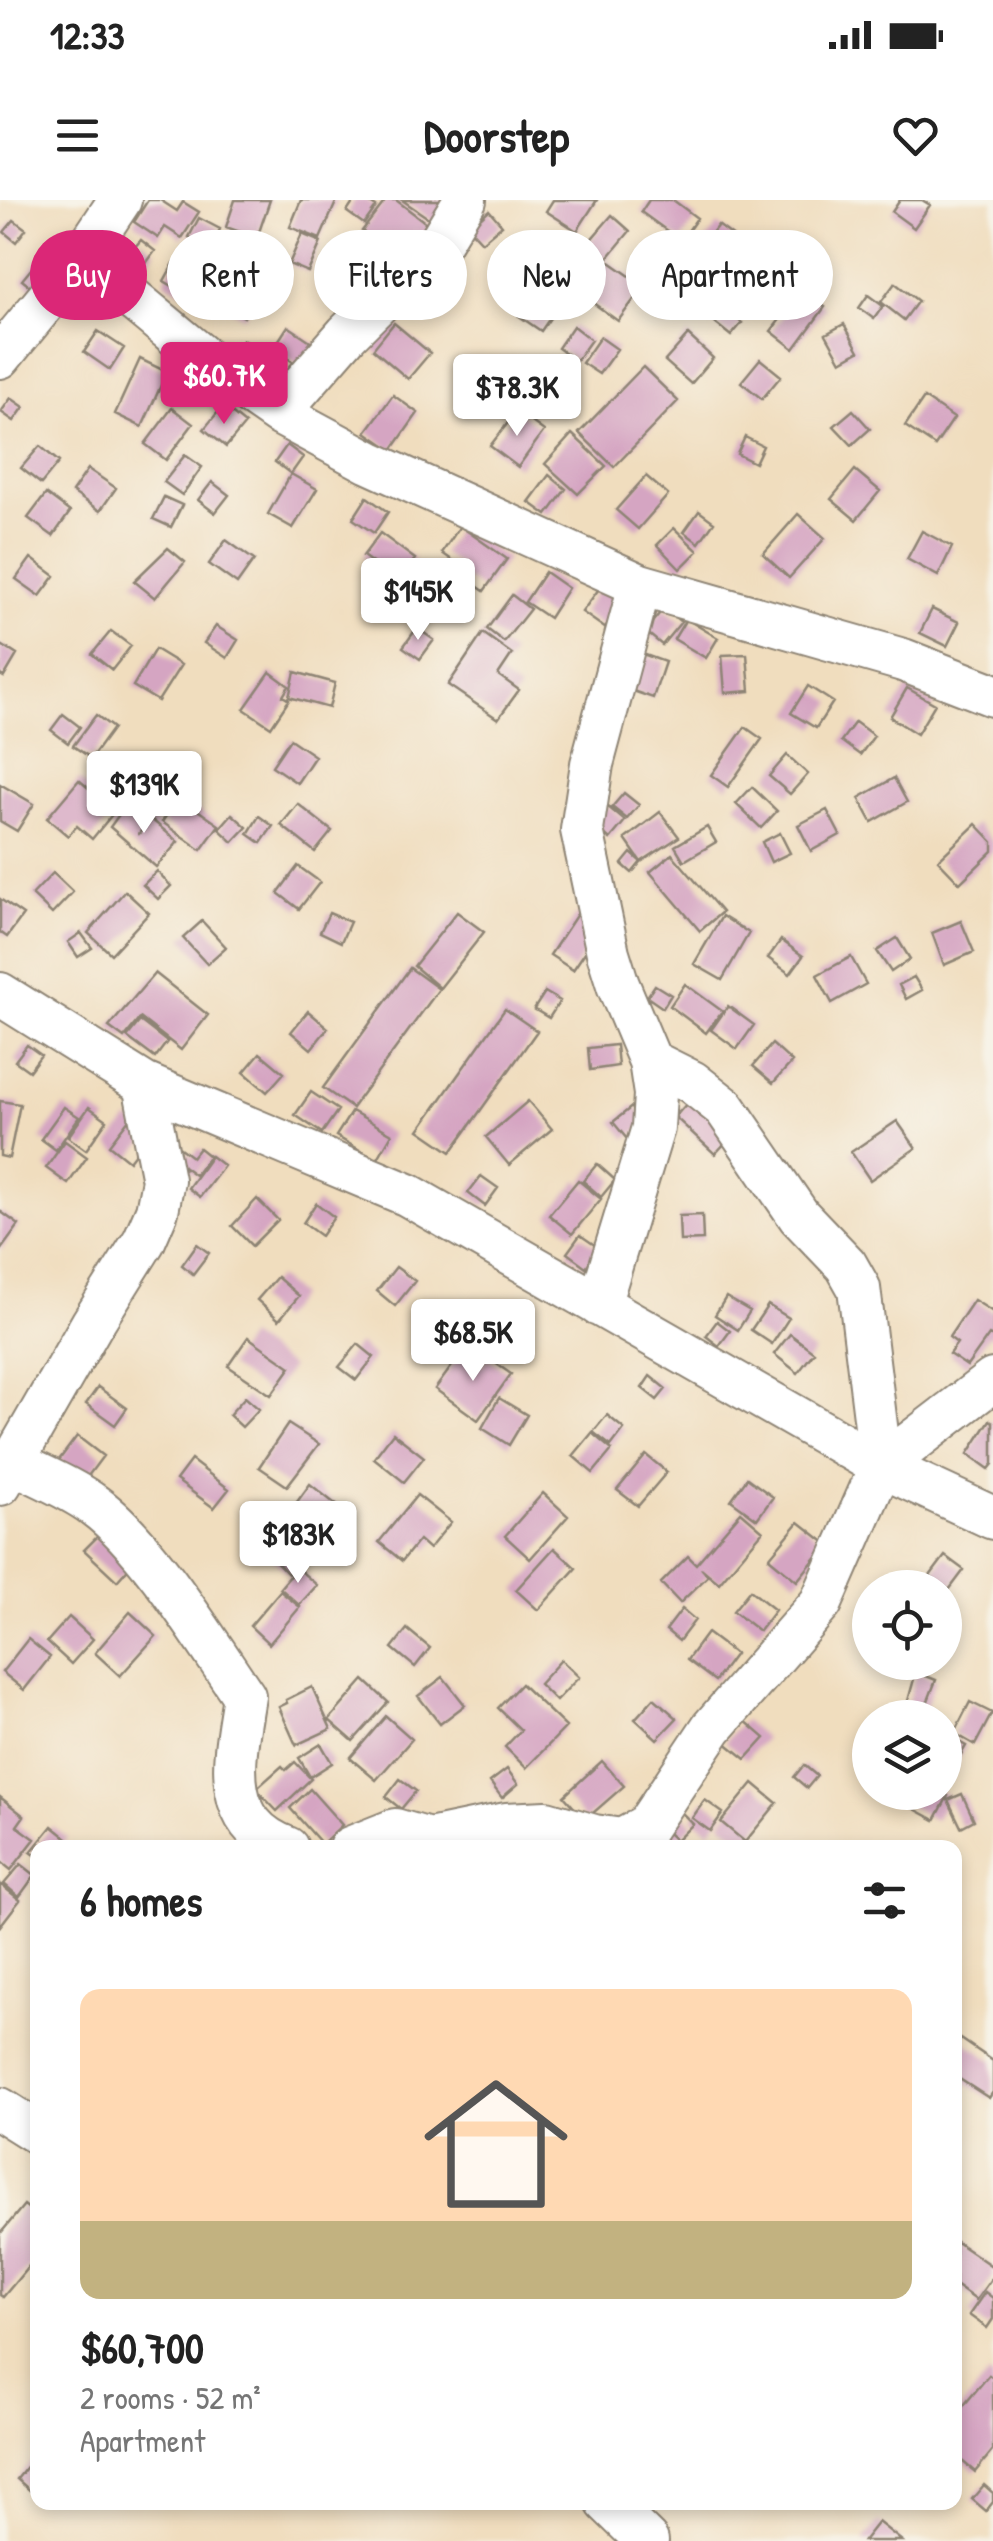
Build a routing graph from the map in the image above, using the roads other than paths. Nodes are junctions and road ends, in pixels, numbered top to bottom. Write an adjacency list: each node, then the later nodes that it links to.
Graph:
1 (120, 200): 3 (street)
2 (465, 200): 7 (street)
3 (100, 230)
4 (147, 311): 7 (street)
5 (30, 320): 6 (street)
6 (0, 357)
7 (278, 413): 8 (street)
8 (640, 586): 9 (street); 11 (street)
9 (993, 695)
10 (0, 994): 12 (street)
11 (650, 1061): 13 (street); 15 (street)
12 (144, 1084): 13 (street); 16 (street)
13 (599, 1305): 15 (street)
14 (993, 1380): 15 (street)
15 (881, 1466): 17 (street); 23 (street)
16 (7, 1473): 18 (street)
17 (993, 1518)
18 (268, 1840)
19 (370, 1840): 20 (street)
20 (429, 1840)
21 (429, 1840): 22 (street)
22 (622, 1840)
23 (622, 1840)
24 (0, 2109): 25 (street)
25 (30, 2128)
26 (615, 2510): 27 (street)
27 (647, 2541)

